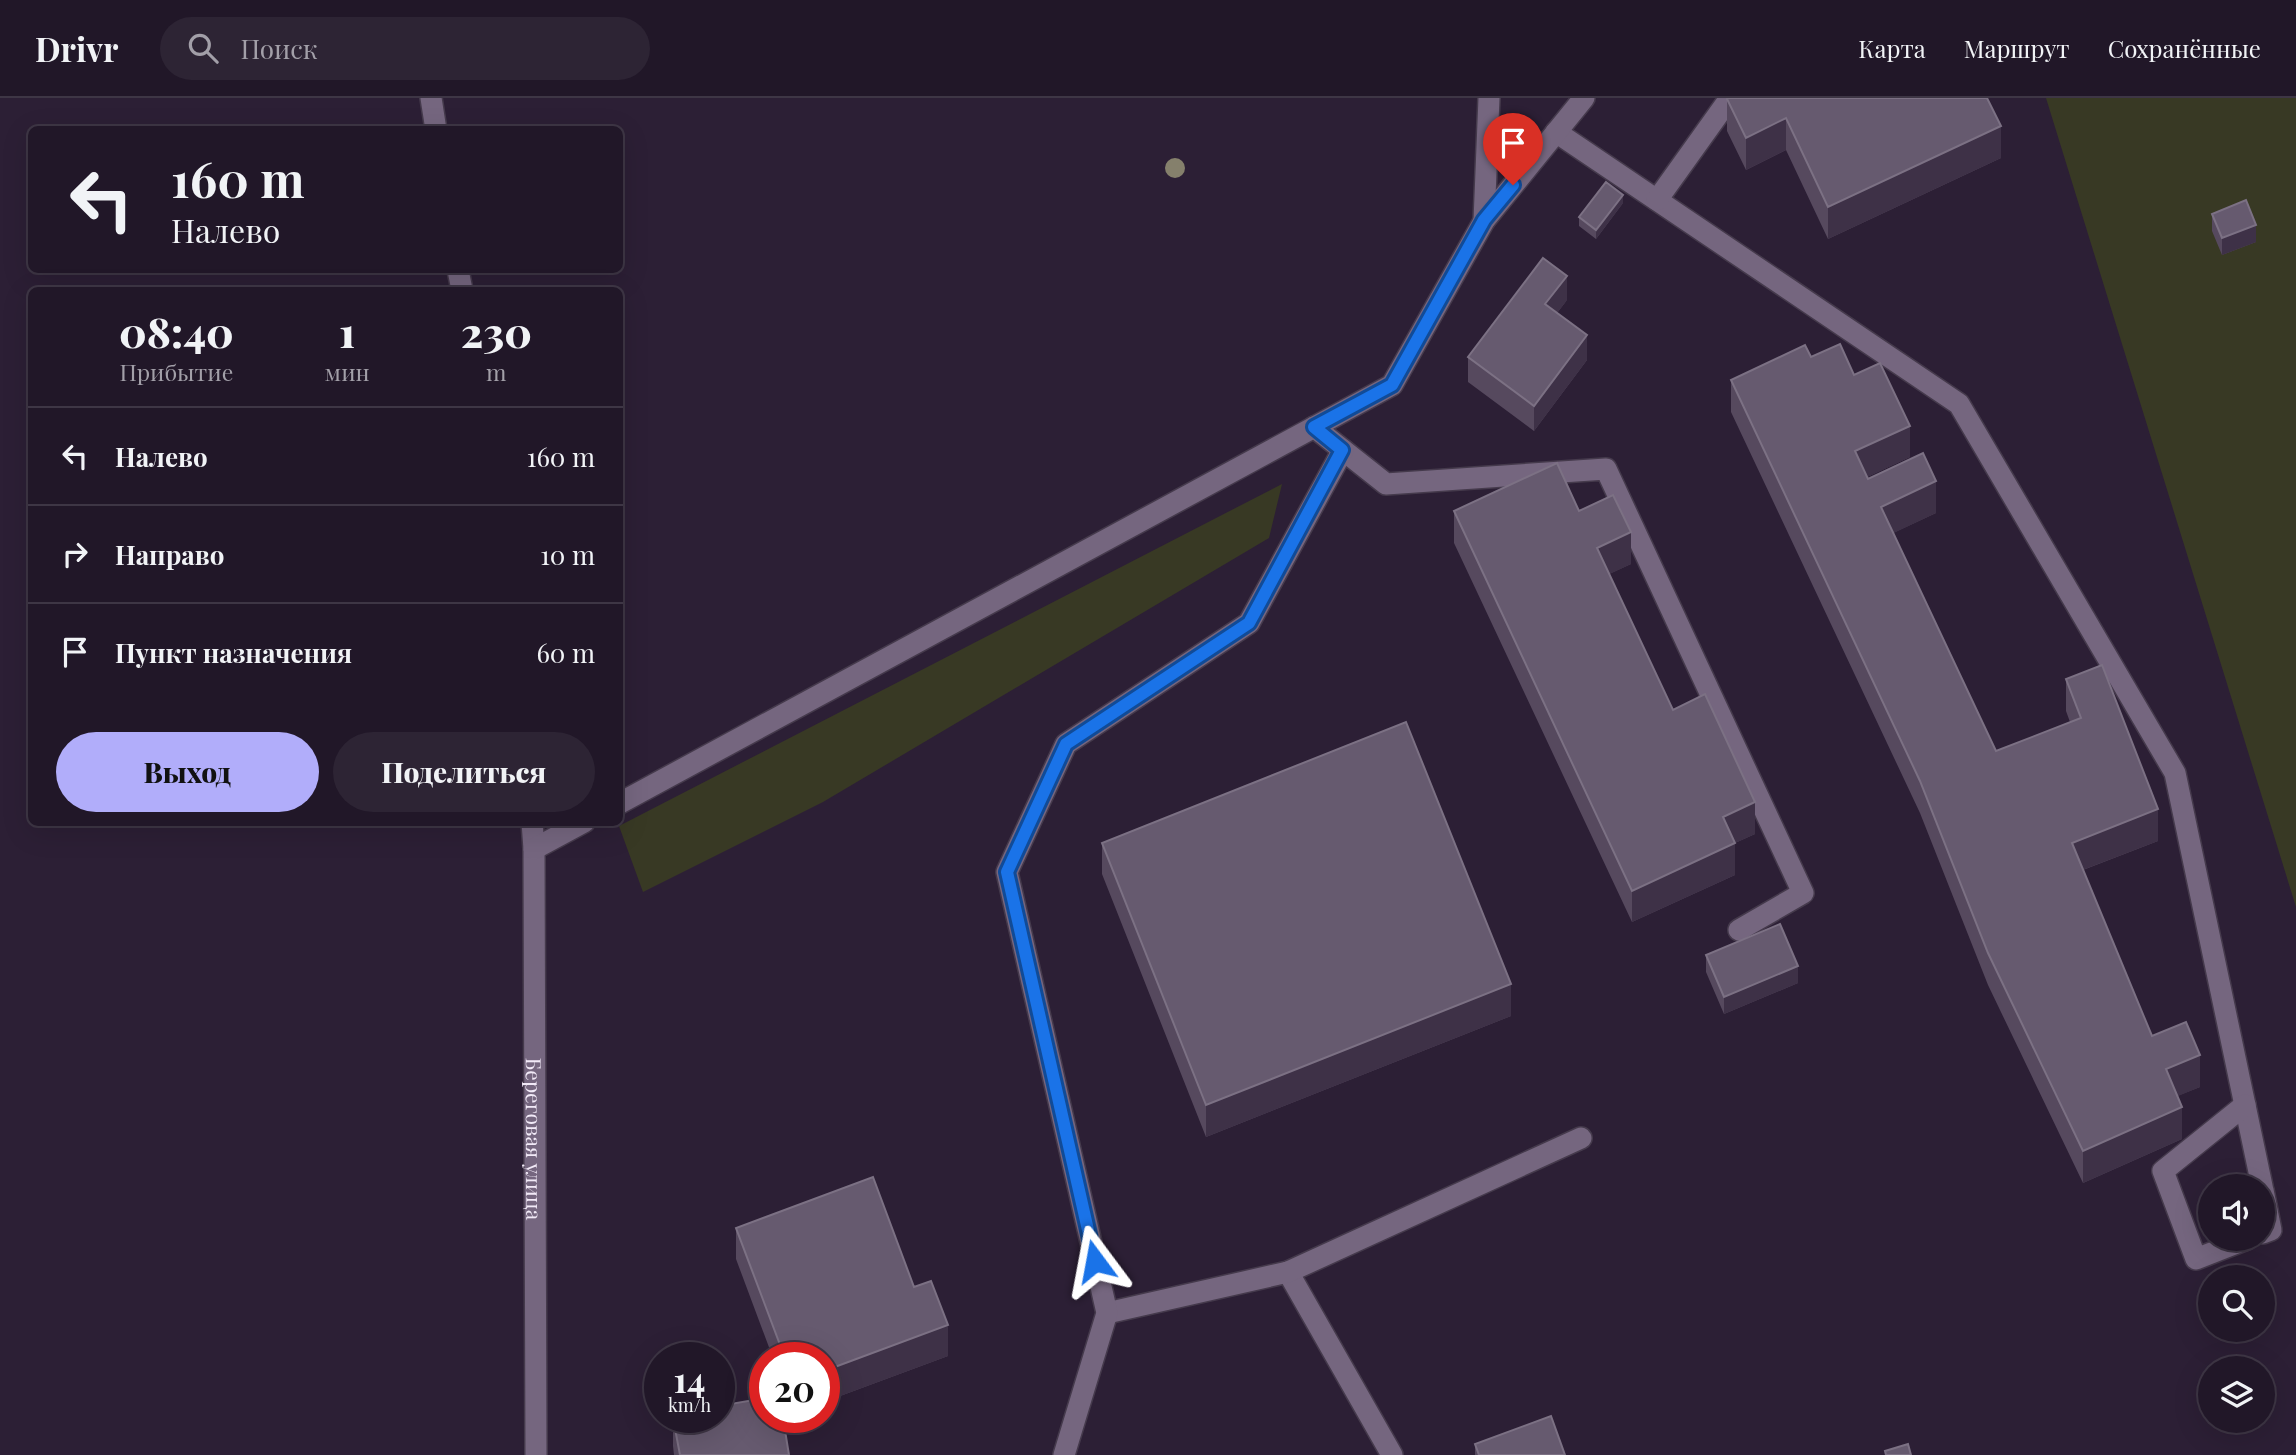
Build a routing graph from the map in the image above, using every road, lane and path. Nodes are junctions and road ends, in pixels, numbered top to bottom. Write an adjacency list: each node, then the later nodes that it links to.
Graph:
1 (431, 98): 5 (street)
2 (1489, 98): 8 (street)
3 (1584, 98): 6 (street)
4 (1730, 98): 7 (street)
5 (435, 126)
6 (1556, 132): 7 (street); 8 (street)
7 (1657, 200): 16 (street)
8 (1484, 220): 9 (street)
9 (1314, 427): 10 (street); 11 (street)
10 (1342, 450): 15 (street); 21 (street)
11 (623, 801)
12 (532, 826): 14 (street, Береговая улица)
13 (577, 826): 14 (street)
14 (534, 849): 22 (street, Береговая улица)
15 (1739, 930)
16 (2245, 1105): 18 (street); 19 (street)
17 (1581, 1138): 20 (street)
18 (2259, 1174)
19 (2216, 1251)
20 (1287, 1272): 21 (street); 24 (street)
21 (1107, 1313): 23 (street)
22 (536, 1455)
23 (1064, 1455)
24 (1392, 1455)

